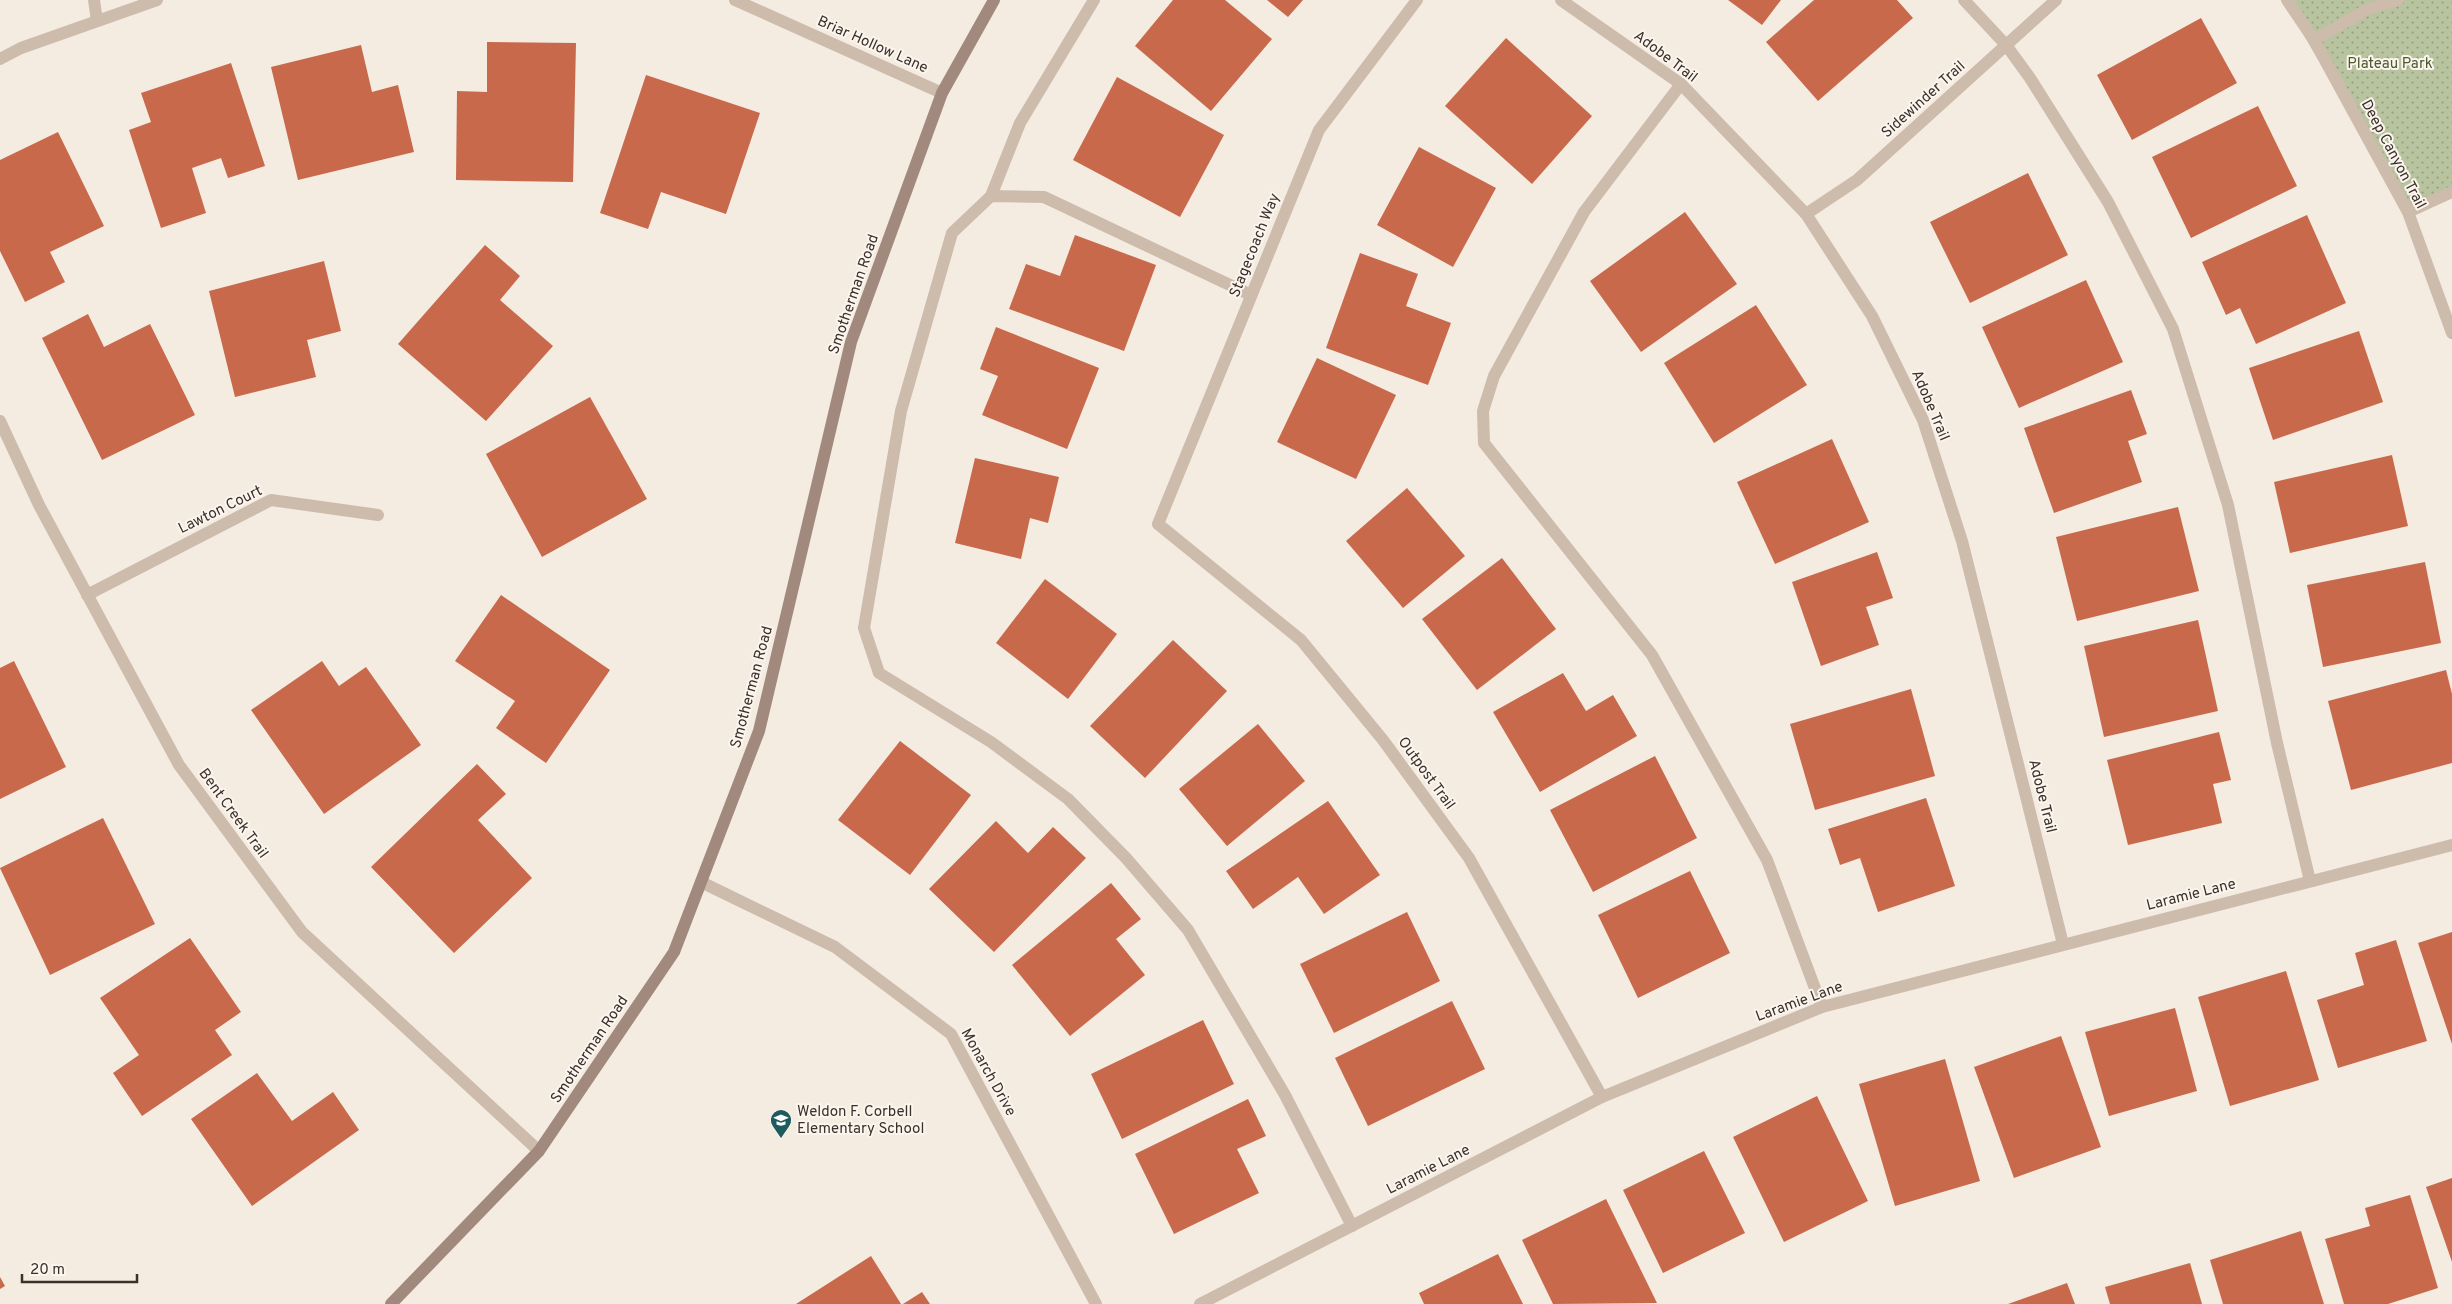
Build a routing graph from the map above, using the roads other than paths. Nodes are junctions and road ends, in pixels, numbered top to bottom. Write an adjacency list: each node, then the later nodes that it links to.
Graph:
1 (94, 0): 12 (street)
2 (157, 0): 12 (street)
3 (735, 0): 17 (street, Briar Hollow Lane)
4 (994, 0): 17 (street, Smotherman Road)
5 (1094, 0): 19 (street)
6 (1417, 0): 22 (street, Stagecoach Way)
7 (1561, 0): 16 (street, Adobe Trail)
8 (1964, 0): 14 (street)
9 (2056, 0): 14 (street, Sidewinder Trail)
10 (2287, 0): 13 (street, Deep Canyon Trail)
11 (2398, 0): 13 (street)
12 (97, 21): 15 (street)
13 (2314, 40): 20 (street, Deep Canyon Trail)
14 (2006, 45): 21 (street, Sidewinder Trail); 29 (street)
15 (0, 59)
16 (1680, 84): 21 (street, Adobe Trail); 32 (street)
17 (942, 93): 30 (street, Smotherman Road)
18 (2452, 192): 20 (street)
19 (991, 196): 22 (street); 35 (street)
20 (2408, 212): 23 (street, Deep Canyon Trail)
21 (1806, 214): 31 (street, Adobe Trail)
22 (1251, 295): 26 (street, Stagecoach Way)
23 (2452, 333)
24 (0, 421): 27 (street, Bent Creek Trail)
25 (378, 515): 27 (street, Lawton Court)
26 (1158, 524): 33 (street, Outpost Trail)
27 (87, 595): 34 (street, Bent Creek Trail)
28 (2452, 845): 29 (street, Laramie Lane)
29 (2310, 880): 31 (street, Laramie Lane)
30 (701, 882): 34 (street, Smotherman Road); 37 (street, Monarch Drive)
31 (2063, 944): 32 (street, Laramie Lane)
32 (1822, 1007): 33 (street, Laramie Lane)
33 (1602, 1097): 35 (street, Laramie Lane)
34 (539, 1151): 36 (street, Smotherman Road)
35 (1352, 1226): 38 (street, Laramie Lane)
36 (391, 1304)
37 (1096, 1304)
38 (1200, 1304)

